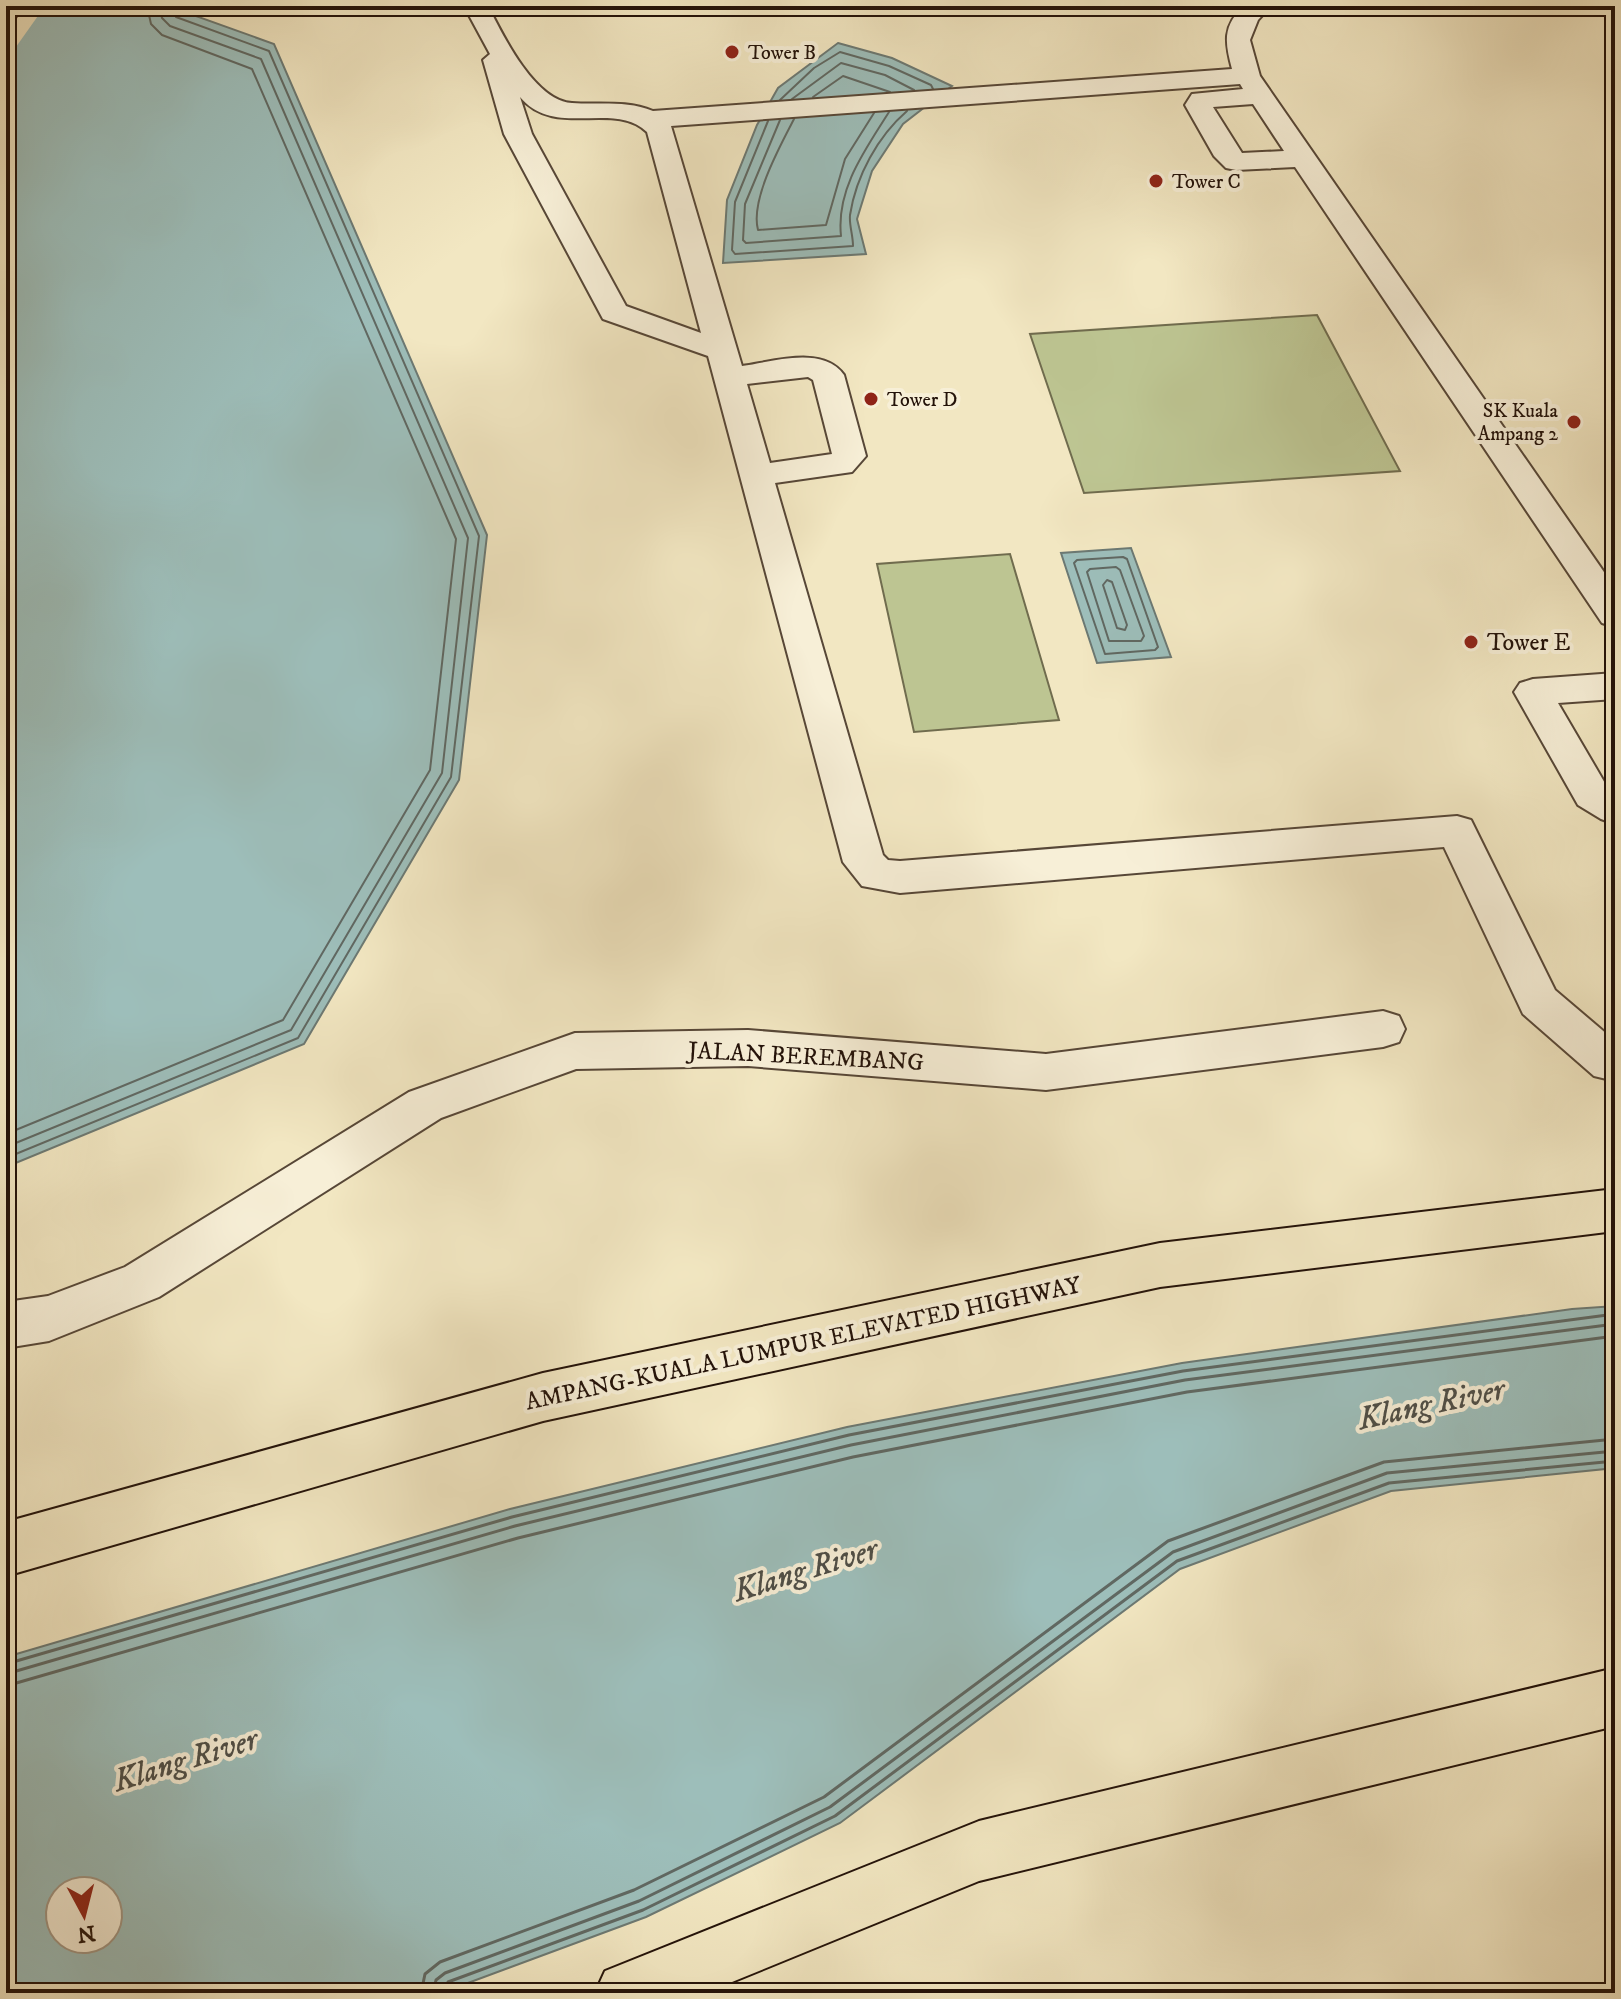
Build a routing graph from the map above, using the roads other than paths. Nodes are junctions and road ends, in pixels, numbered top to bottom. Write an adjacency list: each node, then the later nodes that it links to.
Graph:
1 (10, 6): 3 (lane)
2 (1259, 6): 5 (lane)
3 (6, 13)
4 (482, 19): 6 (lane); 8 (lane)
5 (1254, 86): 6 (lane); 7 (lane); 7 (lane)
6 (653, 119): 8 (lane)
7 (1303, 158): 10 (lane)
8 (726, 364): 9 (lane); 9 (lane)
9 (756, 475): 14 (lane)
10 (1615, 615)
11 (1615, 686): 12 (lane)
12 (1615, 809)
13 (1383, 1029): 16 (lane, JALAN BEREMBANG)
14 (1615, 1063)
15 (1615, 1210): 17 (highway, AMPANG-KUALA LUMPUR ELEVATED HIGHWAY)
16 (6, 1325)
17 (6, 1549)
18 (1615, 1697): 19 (highway)
19 (627, 1993)

